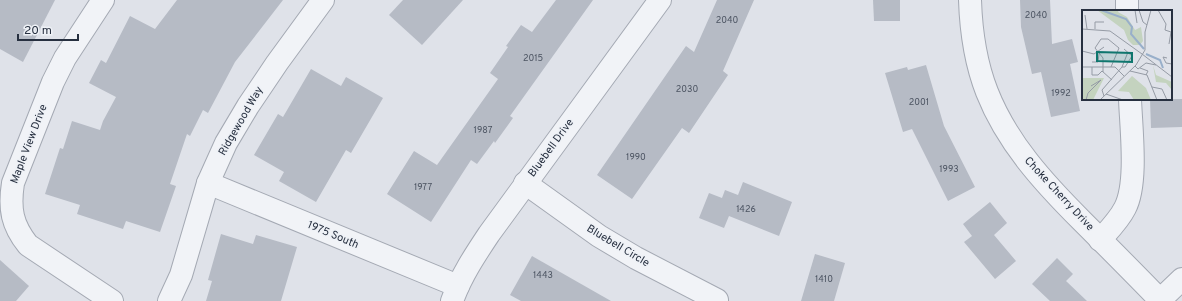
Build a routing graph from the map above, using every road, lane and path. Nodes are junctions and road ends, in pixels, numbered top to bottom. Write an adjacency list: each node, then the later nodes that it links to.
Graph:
1 (103, 0): 12 (street, Maple View Drive)
2 (323, 0): 6 (street, Ridgewood Way)
3 (660, 0): 7 (street, Bluebell Drive)
4 (970, 0): 8 (street, Choke Cherry Drive)
5 (1130, 100): 8 (street)
6 (208, 183): 10 (street, 1975 South); 13 (street, Ridgewood Way)
7 (525, 184): 10 (street, Bluebell Drive); 11 (street, Bluebell Circle)
8 (1100, 240): 14 (street, Choke Cherry Drive)
9 (1182, 279): 14 (street)
10 (455, 294)
11 (717, 300)
12 (112, 301)
13 (168, 301)
14 (1160, 301)

